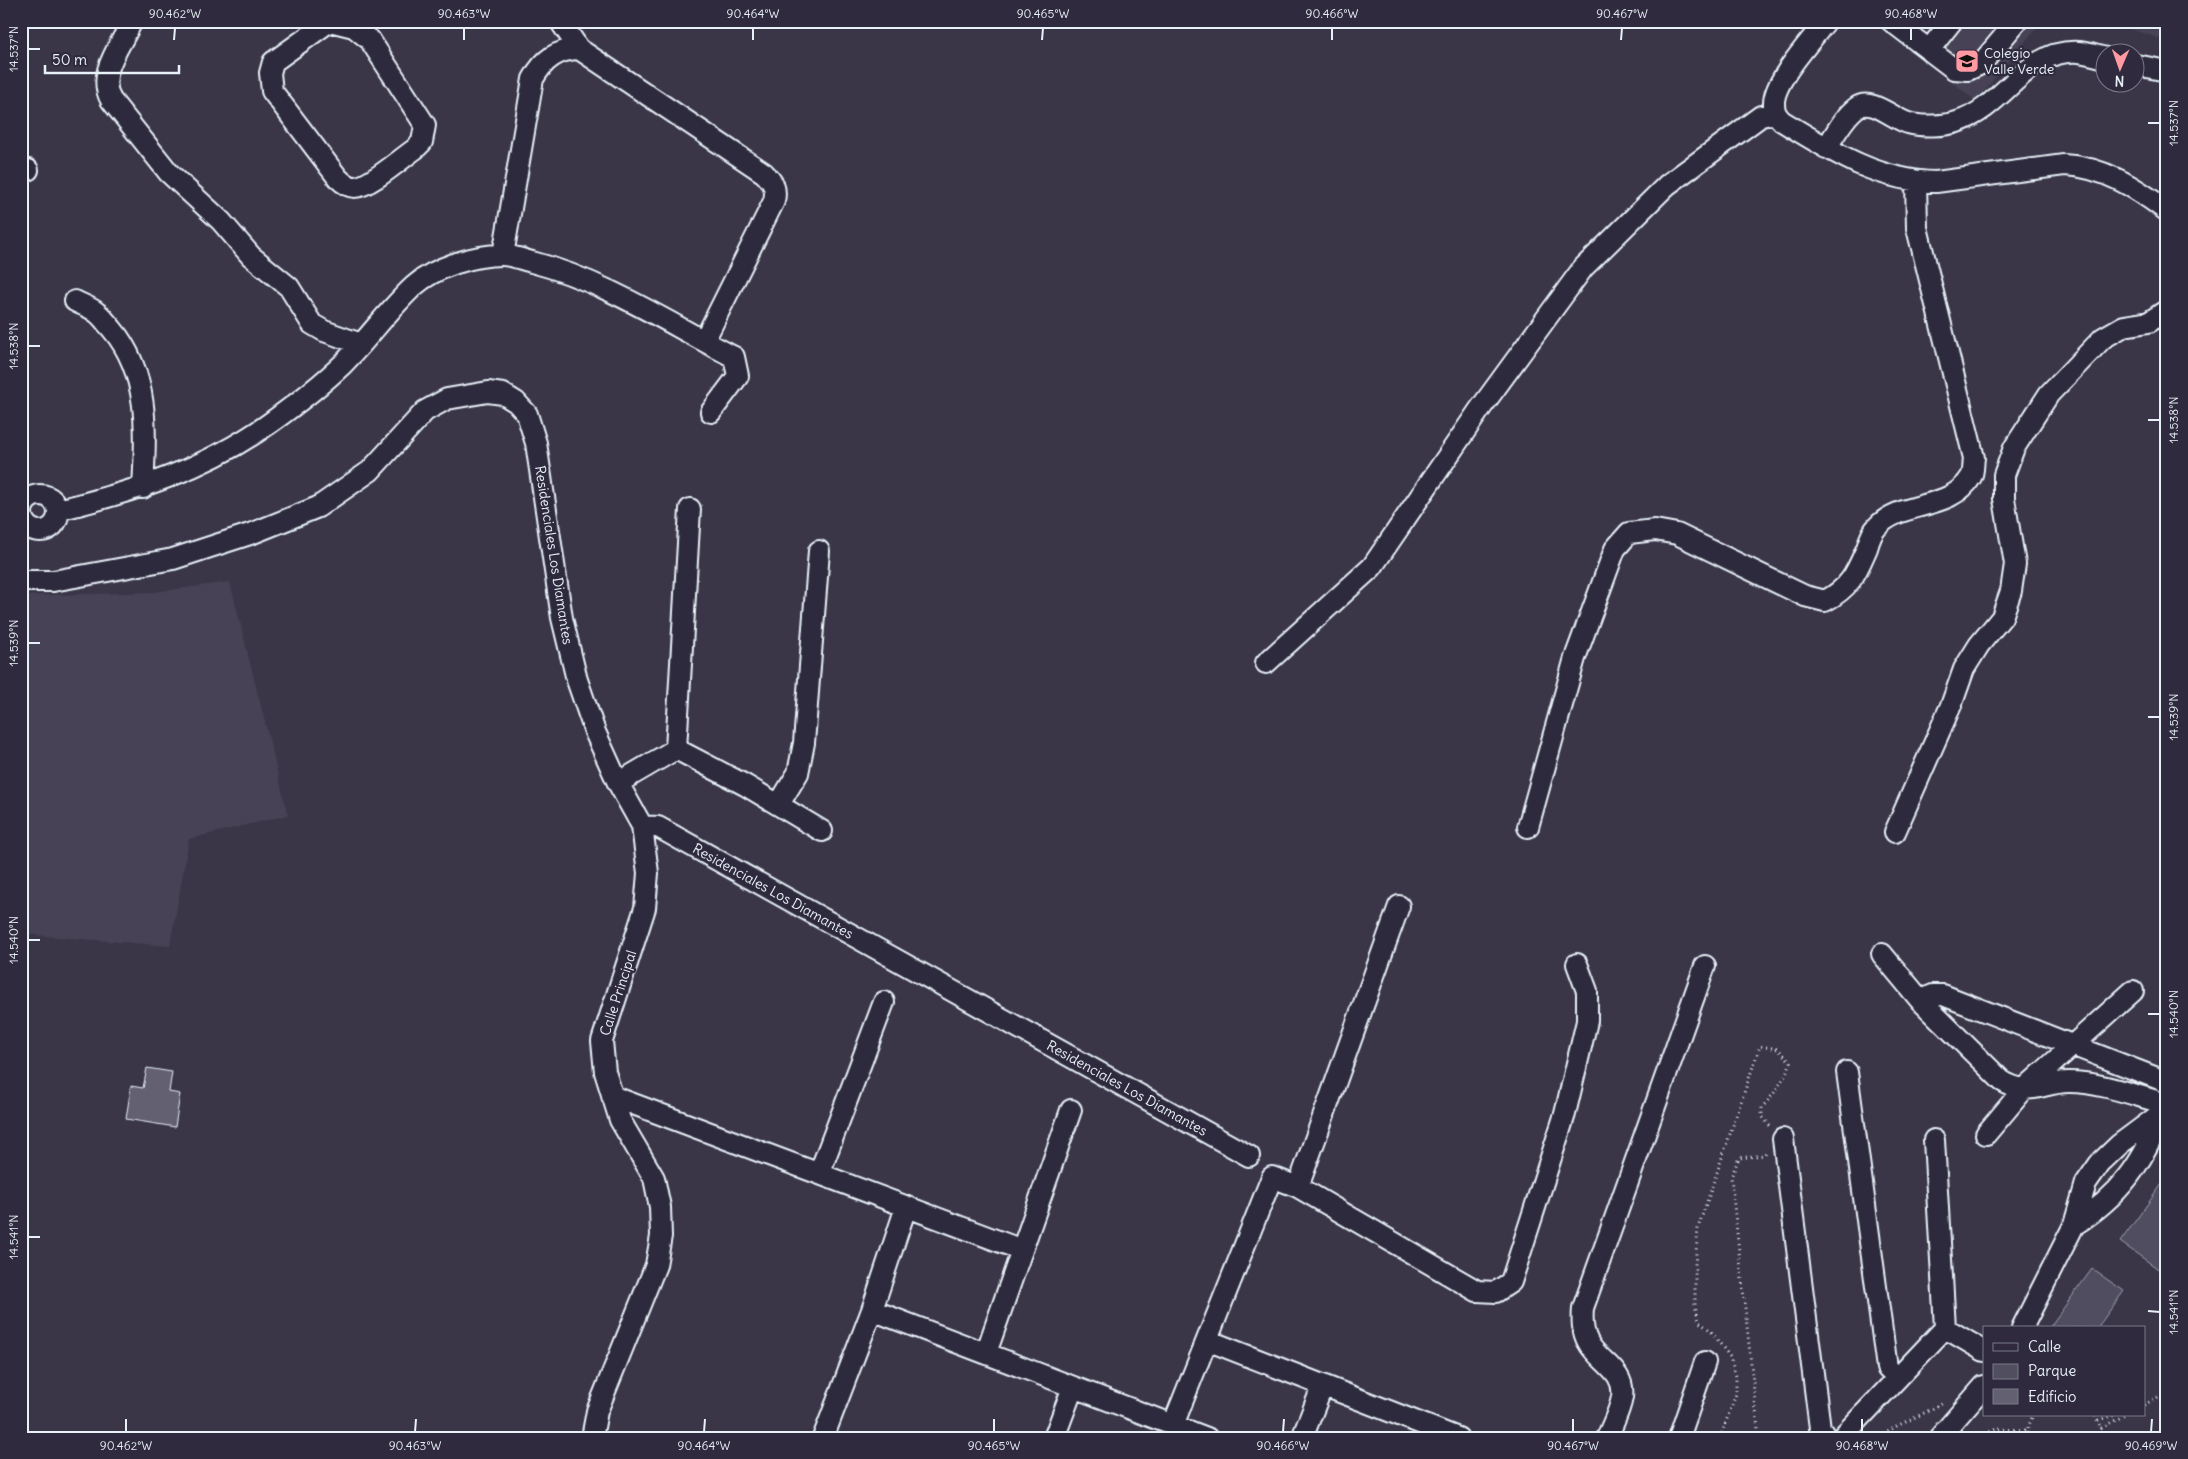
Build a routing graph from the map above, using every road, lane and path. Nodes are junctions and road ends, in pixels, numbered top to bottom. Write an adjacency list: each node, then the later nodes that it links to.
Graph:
1 (132, 21): 21 (street)
2 (330, 21): 2 (street)
3 (560, 21): 8 (street)
4 (1826, 21): 13 (street)
5 (1952, 21): 9 (street)
6 (2017, 21): 9 (street)
7 (1898, 23): 9 (street)
8 (579, 49): 17 (street); 20 (street)
9 (1929, 50)
10 (2096, 56): 14 (street)
11 (2146, 67): 12 (street)
12 (2167, 71)
13 (1775, 113): 14 (street); 30 (street)
14 (1826, 148): 15 (street)
15 (1916, 182): 16 (street); 35 (street)
16 (2166, 214)
17 (503, 255): 20 (street); 21 (street)
18 (75, 301): 23 (street)
19 (2167, 310): 37 (street)
20 (704, 341): 22 (street)
21 (361, 344): 23 (street)
22 (711, 412)
23 (143, 488): 26 (street)
24 (23, 505): 26 (street); 27 (street)
25 (690, 509): 31 (street)
26 (58, 510): 27 (street)
27 (24, 526)
28 (819, 551): 33 (street)
29 (21, 580): 32 (street, Residenciales Los Diamantes)
30 (1266, 663)
31 (676, 749): 32 (street); 33 (street)
32 (618, 783): 34 (street, Residenciales Los Diamantes)
33 (779, 804): 36 (street)
34 (642, 826): 49 (street, Calle Principal); 55 (street, Residenciales Los Diamantes)
35 (1528, 827)
36 (822, 831)
37 (1895, 832)
38 (1398, 906): 57 (street)
39 (1882, 954): 43 (street)
40 (1577, 964): 57 (street)
41 (1705, 966): 89 (street)
42 (2133, 991): 45 (street)
43 (1921, 1001): 45 (street); 48 (street)
44 (884, 1002): 56 (street)
45 (2072, 1044): 47 (street); 48 (street)
46 (1846, 1072): 68 (street)
47 (2167, 1082)
48 (2023, 1090): 50 (street); 52 (street)
49 (612, 1096): 56 (street); 83 (street, Calle Principal)
50 (2166, 1108): 59 (street); 59 (street)
51 (1071, 1110): 60 (street)
52 (1986, 1134)
53 (1776, 1140): 91 (path); 92 (path); 93 (street)
54 (1934, 1140): 63 (street)
55 (1249, 1156)
56 (819, 1174): 58 (street)
57 (1298, 1187): 64 (street)
58 (906, 1207): 60 (street); 61 (street)
59 (2074, 1225): 62 (street)
60 (1022, 1250): 66 (street)
61 (872, 1310): 66 (street); 84 (street)
62 (2023, 1326)
63 (1945, 1328): 65 (street); 68 (street)
64 (1207, 1340): 69 (street); 80 (street)
65 (1983, 1350)
66 (986, 1353): 70 (street)
67 (1705, 1362): 90 (street)
68 (1897, 1378): 94 (street)
69 (1322, 1385): 87 (street); 88 (street)
70 (1073, 1387): 80 (street); 85 (street)
71 (1983, 1387): 96 (street)
72 (2167, 1392): 74 (path)
73 (1951, 1397): 95 (path)
74 (2146, 1403)
75 (2033, 1416): 82 (path)
76 (2096, 1416): 79 (path)
77 (2112, 1416): 79 (path)
78 (2123, 1416): 81 (path)
79 (2098, 1420): 81 (path)
80 (1173, 1425): 86 (street)
81 (2101, 1428): 99 (path)
82 (2027, 1430): 97 (path); 98 (path)
83 (592, 1438)
84 (824, 1438)
85 (1054, 1438)
86 (1207, 1438)
87 (1302, 1438)
88 (1458, 1438)
89 (1607, 1438)
90 (1678, 1438)
91 (1720, 1438)
92 (1759, 1438)
93 (1826, 1438)
94 (1841, 1438)
95 (1880, 1438)
96 (1939, 1438)
97 (1976, 1438)
98 (2027, 1438)
99 (2102, 1438)

